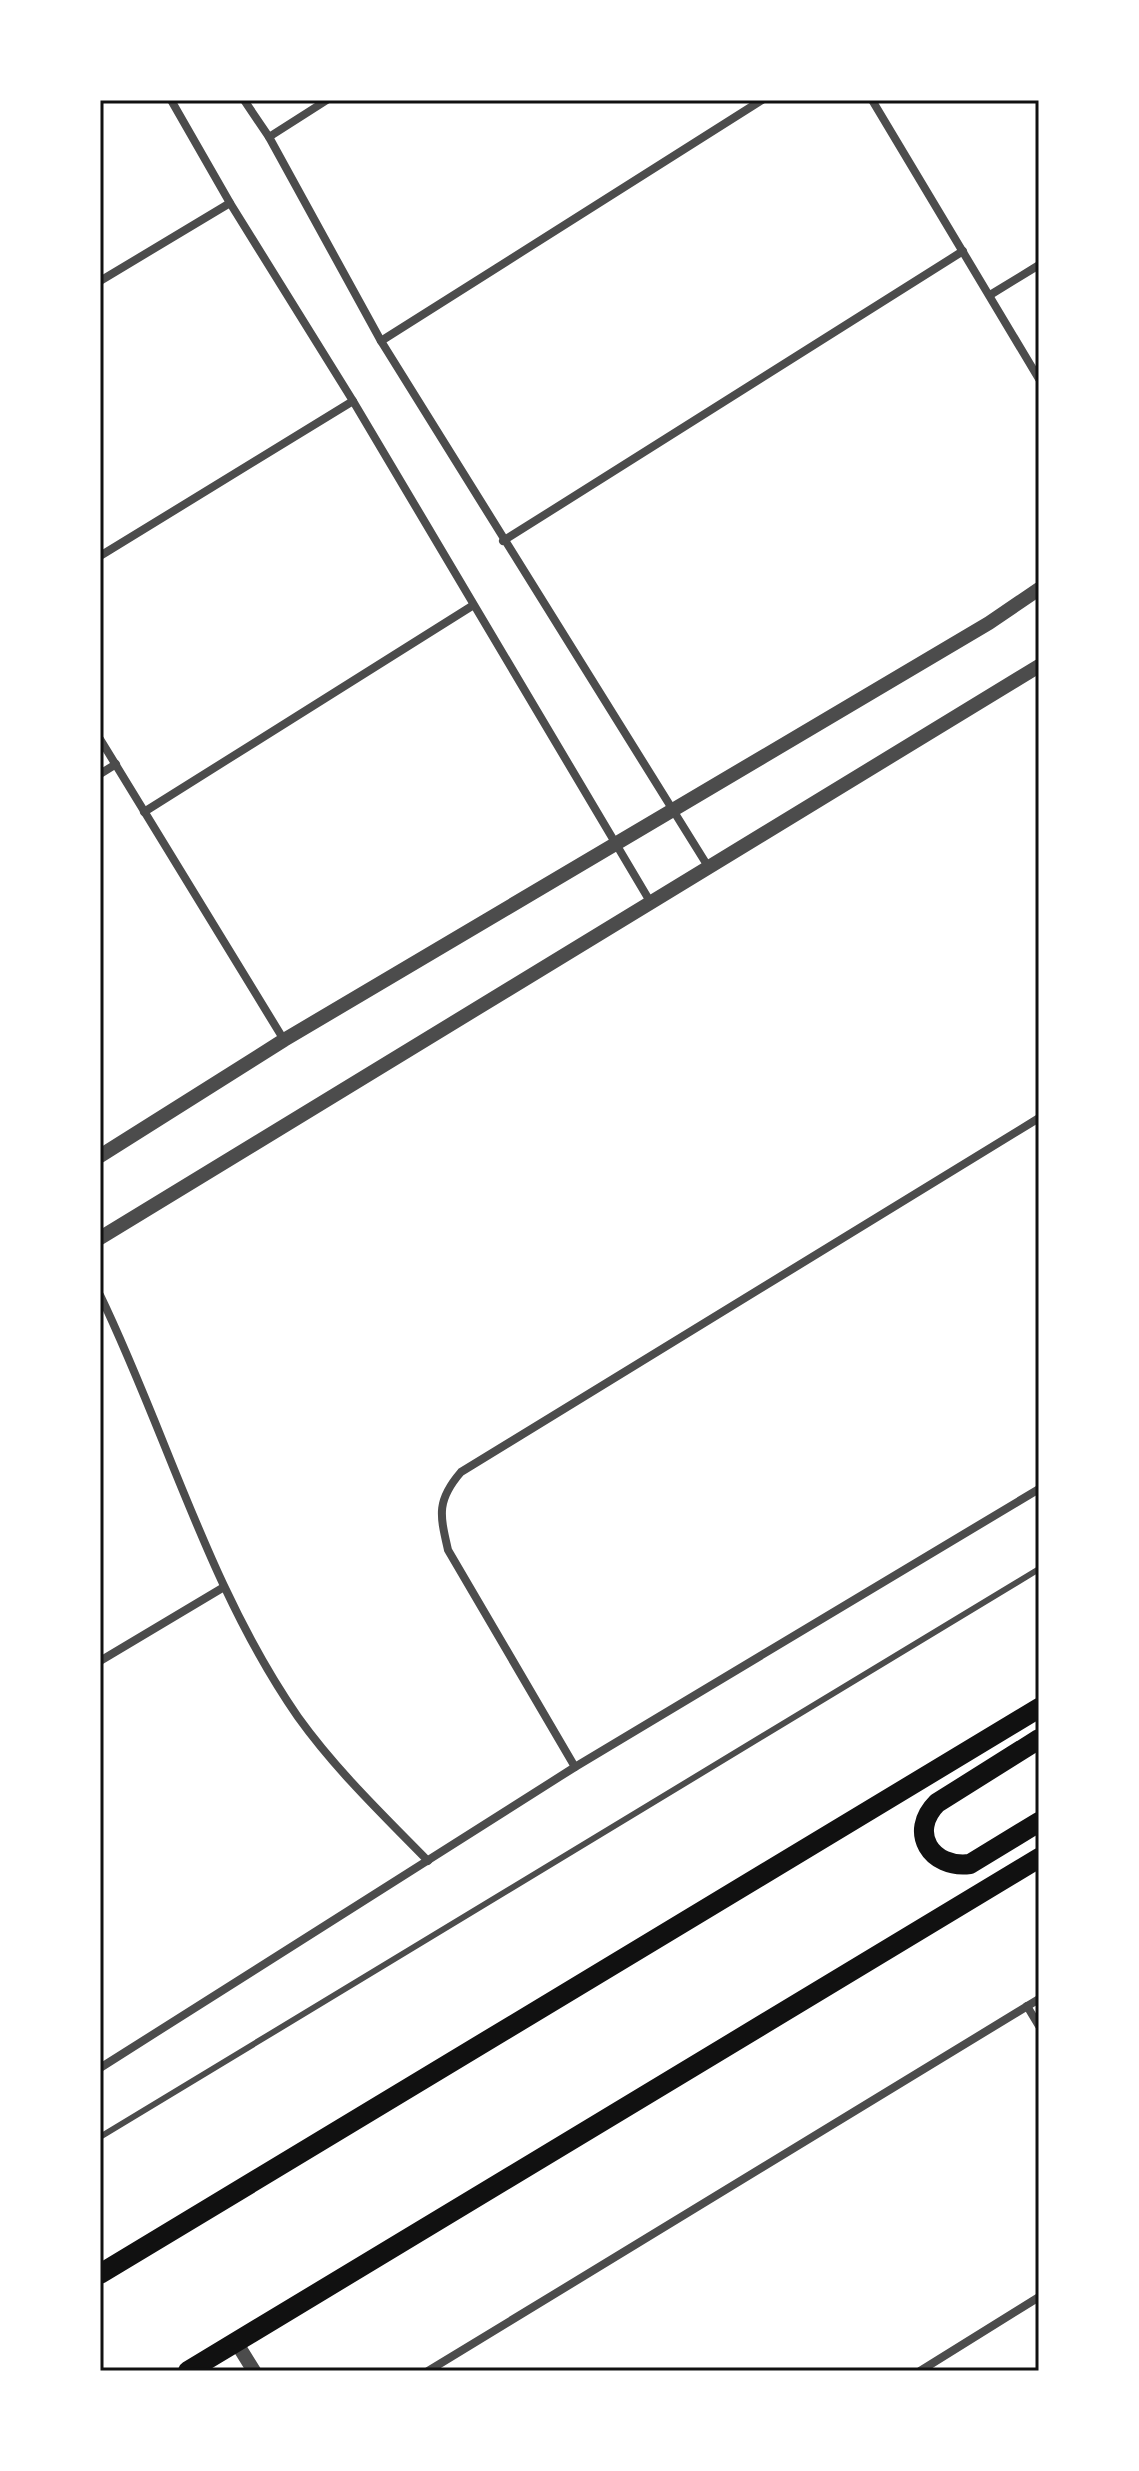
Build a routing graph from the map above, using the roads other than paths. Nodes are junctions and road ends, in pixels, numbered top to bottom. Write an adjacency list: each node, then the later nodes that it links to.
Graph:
1 (171, 100): 7 (street)
2 (244, 100): 6 (street)
3 (327, 100): 6 (street)
4 (762, 100): 12 (street)
5 (872, 100): 8 (street)
6 (269, 137): 12 (street)
7 (230, 203): 10 (street); 14 (street)
8 (963, 251): 11 (street); 15 (street)
9 (1039, 265): 11 (street)
10 (100, 281)
11 (990, 295): 13 (street)
12 (381, 341): 15 (street)
13 (1039, 379)
14 (353, 401): 16 (street); 18 (street)
15 (503, 541): 23 (street)
16 (100, 556)
17 (1039, 589): 23 (street)
18 (472, 606): 24 (street); 25 (street)
19 (1038, 670): 26 (street)
20 (100, 739): 21 (street)
21 (116, 764): 22 (street); 24 (street)
22 (100, 774)
23 (673, 811): 25 (street); 26 (street)
24 (144, 812): 28 (street)
25 (614, 845): 27 (street); 28 (street)
26 (709, 868): 27 (street)
27 (651, 904): 31 (street)
28 (284, 1040): 30 (street)
29 (1039, 1118): 39 (street)
30 (100, 1156)
31 (100, 1238)
32 (100, 1295): 35 (street)
33 (1039, 1489): 39 (street)
34 (1039, 1569): 47 (lane)
35 (224, 1587): 36 (street); 42 (street)
36 (100, 1661)
37 (1039, 1708): 48 (main road)
38 (1039, 1739): 40 (main road)
39 (575, 1767): 42 (street)
40 (1039, 1822)
41 (1039, 1858): 50 (main road)
42 (428, 1861): 46 (street)
43 (1039, 1999): 44 (street)
44 (1027, 2006): 45 (street); 53 (street)
45 (1039, 2026)
46 (100, 2068)
47 (100, 2137)
48 (100, 2274)
49 (1039, 2297): 54 (street)
50 (236, 2342): 51 (main road); 52 (street)
51 (188, 2371)
52 (254, 2371)
53 (428, 2371)
54 (920, 2371)

